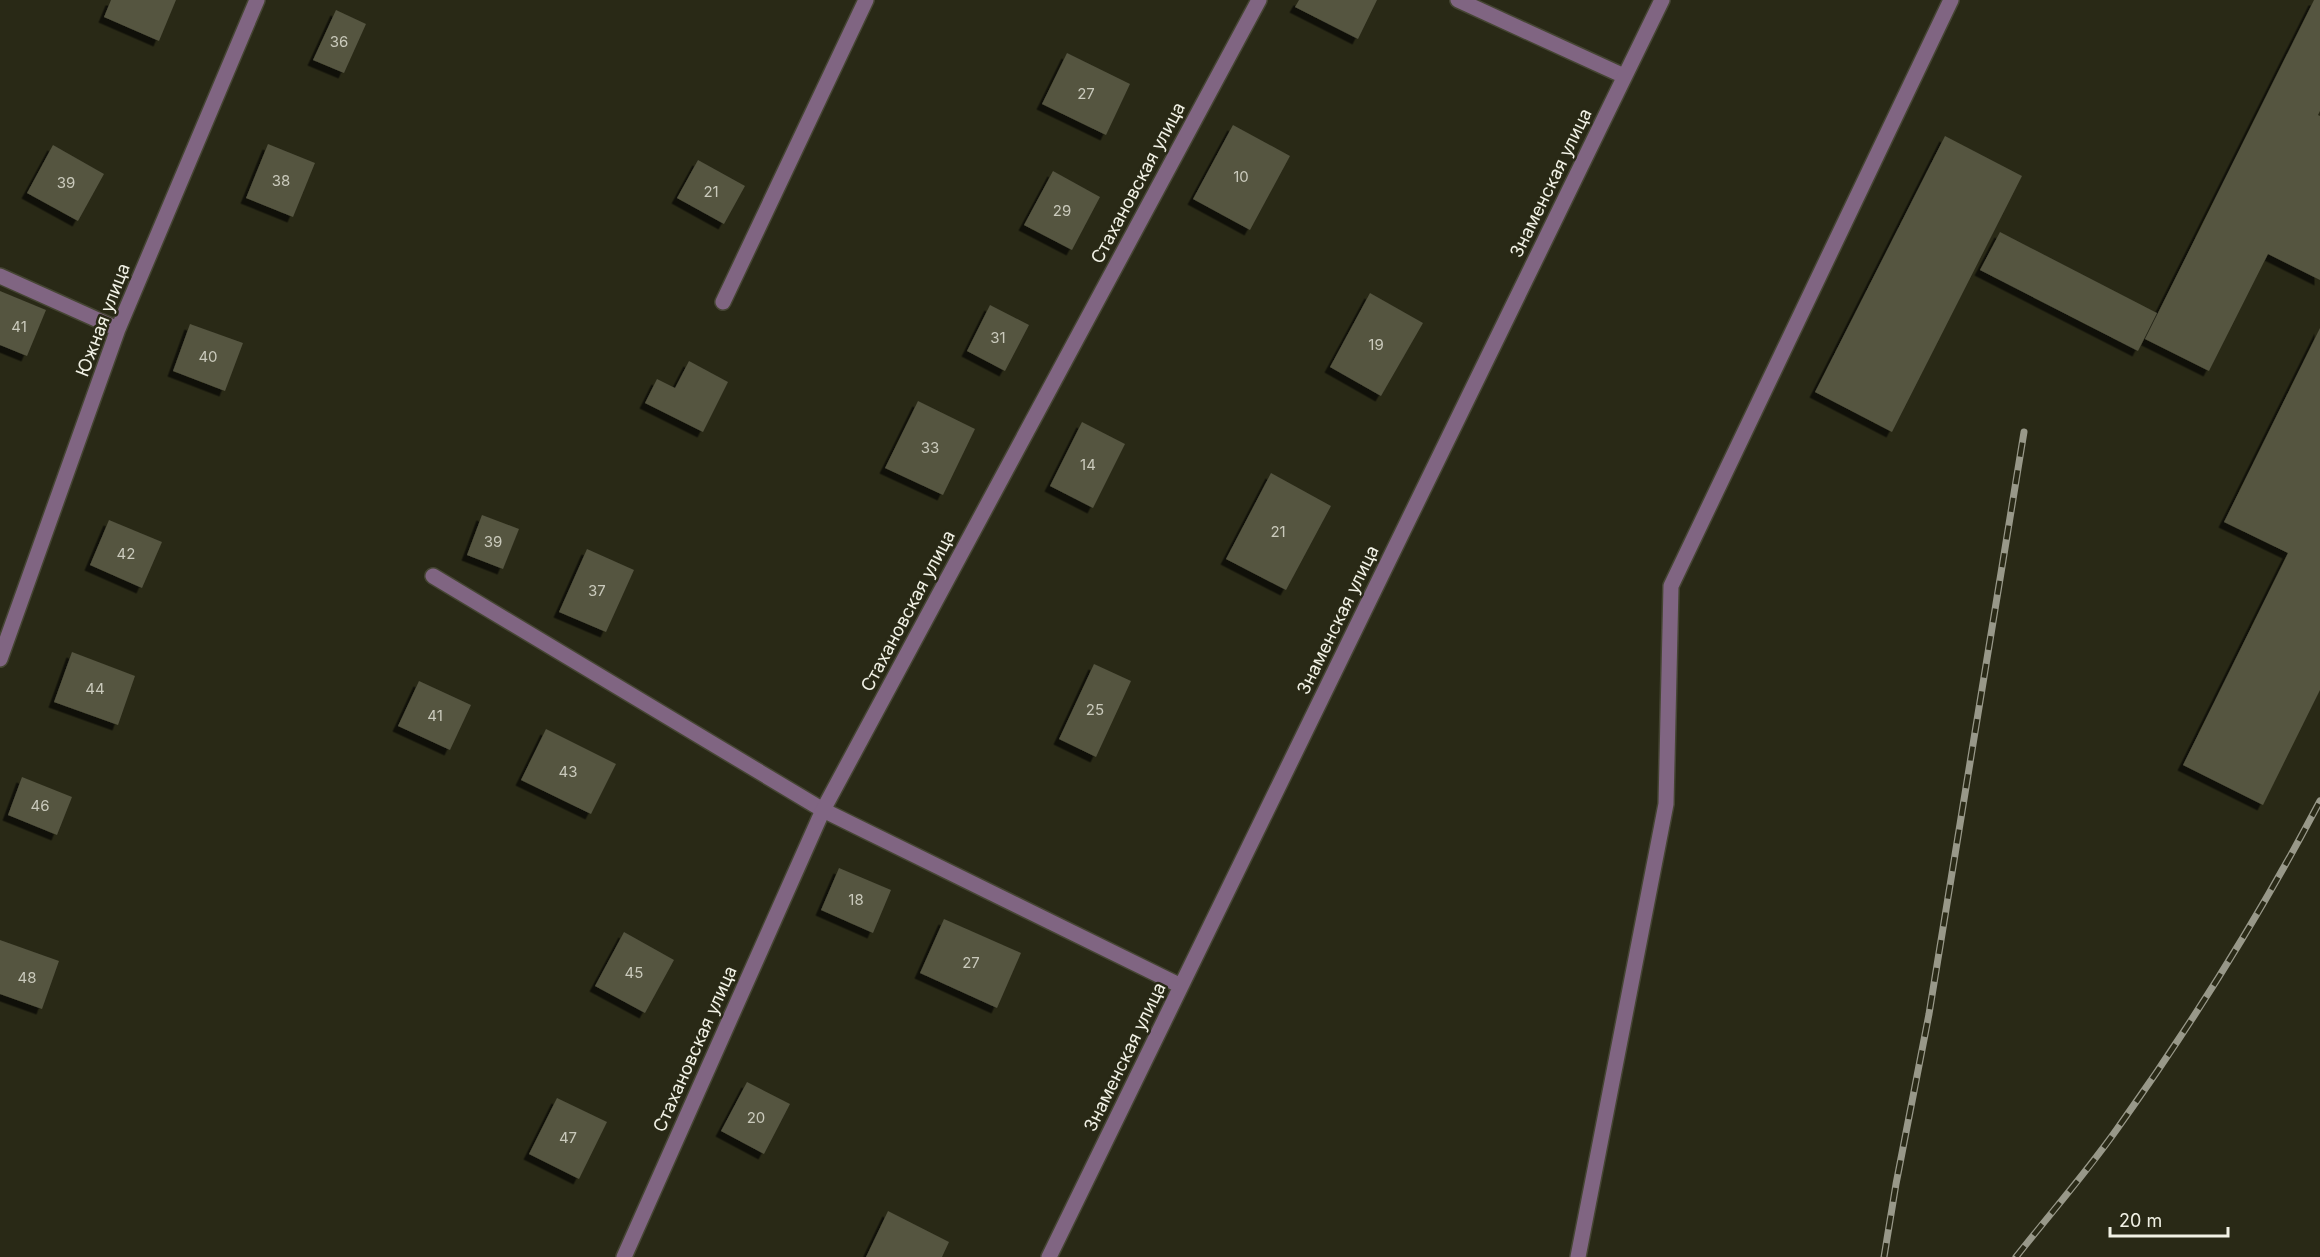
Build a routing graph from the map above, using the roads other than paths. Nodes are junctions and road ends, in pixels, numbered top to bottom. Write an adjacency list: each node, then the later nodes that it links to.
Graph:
1 (257, 0): 10 (street, Южная улица)
2 (866, 0): 9 (street)
3 (1259, 0): 13 (street, Стахановская улица)
4 (1458, 0): 7 (street)
5 (1662, 0): 7 (street, Знаменская улица)
6 (1951, 0): 17 (street)
7 (1624, 76): 14 (street, Знаменская улица)
8 (0, 276): 10 (street)
9 (723, 302)
10 (118, 329): 12 (street, Южная улица)
11 (433, 576): 13 (street)
12 (0, 659)
13 (823, 810): 14 (street); 15 (street, Стахановская улица)
14 (1181, 986): 16 (street, Знаменская улица)
15 (624, 1257)
16 (1049, 1257)
17 (1578, 1257)

